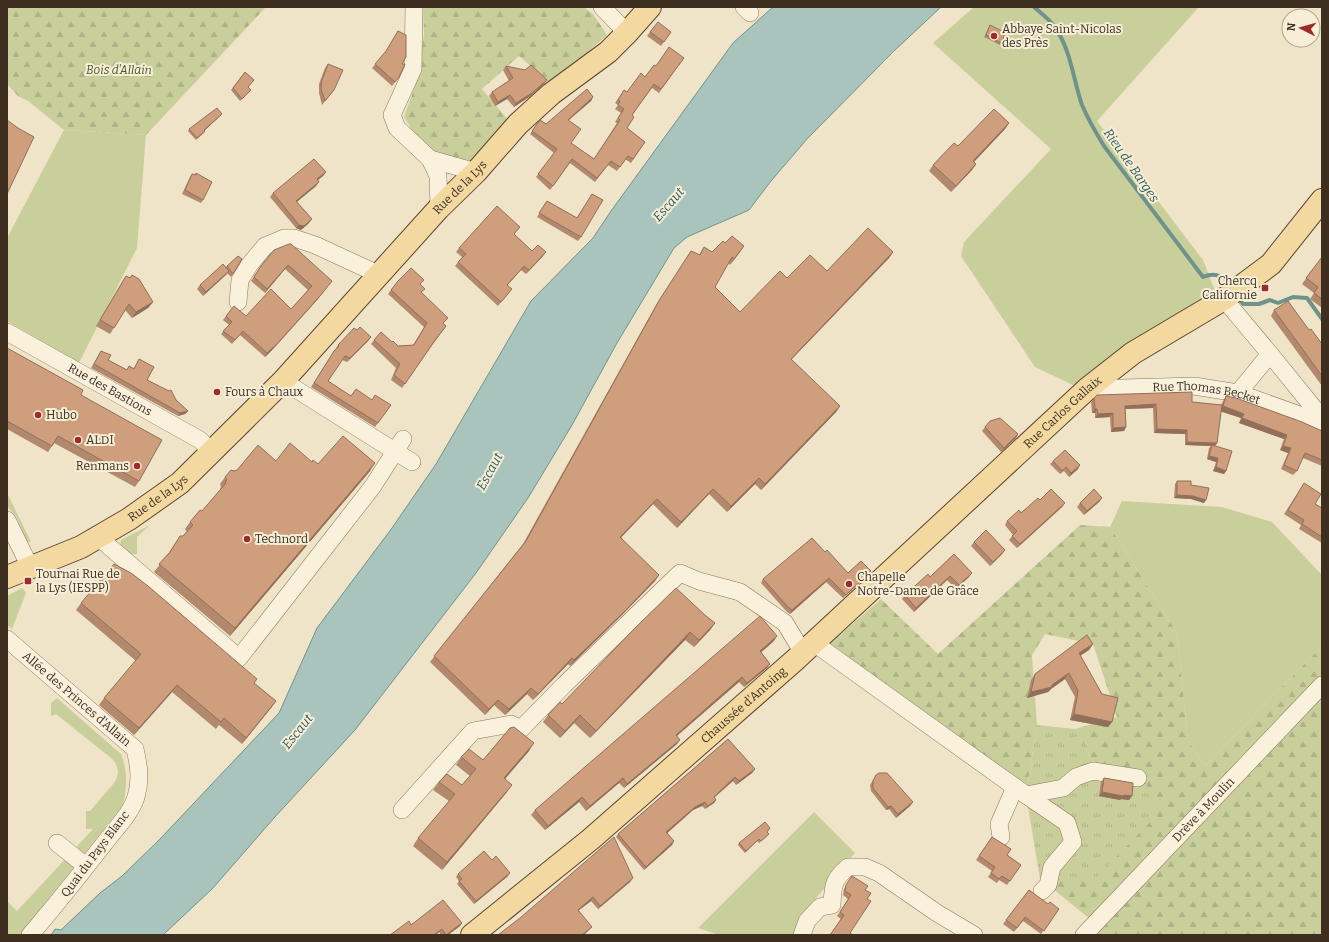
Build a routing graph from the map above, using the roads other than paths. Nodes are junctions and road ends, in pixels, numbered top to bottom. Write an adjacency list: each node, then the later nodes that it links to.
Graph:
1 (414, 7): 5 (street)
2 (602, 7): 4 (street)
3 (650, 7): 4 (main road, Rue de la Lys)
4 (627, 33): 6 (main road, Rue de la Lys)
5 (430, 159): 6 (street); 8 (street)
6 (476, 172): 8 (main road, Rue de la Lys)
7 (1321, 203): 10 (main road, Rue Carlos Gallaix)
8 (439, 208): 9 (main road, Rue de la Lys)
9 (378, 274): 11 (street); 14 (main road, Rue de la Lys)
10 (1224, 300): 13 (street); 15 (main road, Rue Carlos Gallaix)
11 (238, 302)
12 (7, 332): 20 (street, Rue des Bastions)
13 (1270, 354): 16 (street); 17 (street)
14 (283, 381): 19 (street); 20 (main road, Rue de la Lys)
15 (1087, 389): 16 (street, Rue Thomas Becket); 27 (main road, Rue Carlos Gallaix)
16 (1238, 393): 18 (street, Rue Thomas Becket)
17 (1322, 418)
18 (1322, 423)
19 (400, 445): 21 (street); 23 (street)
20 (212, 451): 23 (main road, Rue de la Lys)
21 (412, 462)
22 (8, 526): 24 (street)
23 (98, 537): 24 (main road, Rue de la Lys)
24 (30, 568): 25 (main road, Rue de la Lys)
25 (7, 578)
26 (7, 639): 29 (street, Allée des Princes d'Allain)
27 (809, 648): 31 (street); 32 (street); 38 (main road, Chaussée d'Antoing)
28 (1322, 685): 41 (street, Drève à Moulin)
29 (138, 763): 35 (street, Quai du Pays Blanc)
30 (1138, 778): 31 (street)
31 (1021, 791): 33 (street); 36 (street)
32 (402, 810)
33 (1001, 837)
34 (57, 843): 35 (street)
35 (86, 866): 37 (street, Quai du Pays Blanc)
36 (1042, 891)
37 (30, 935)
38 (472, 935)
39 (802, 935): 40 (street)
40 (974, 935)
41 (1084, 935)

